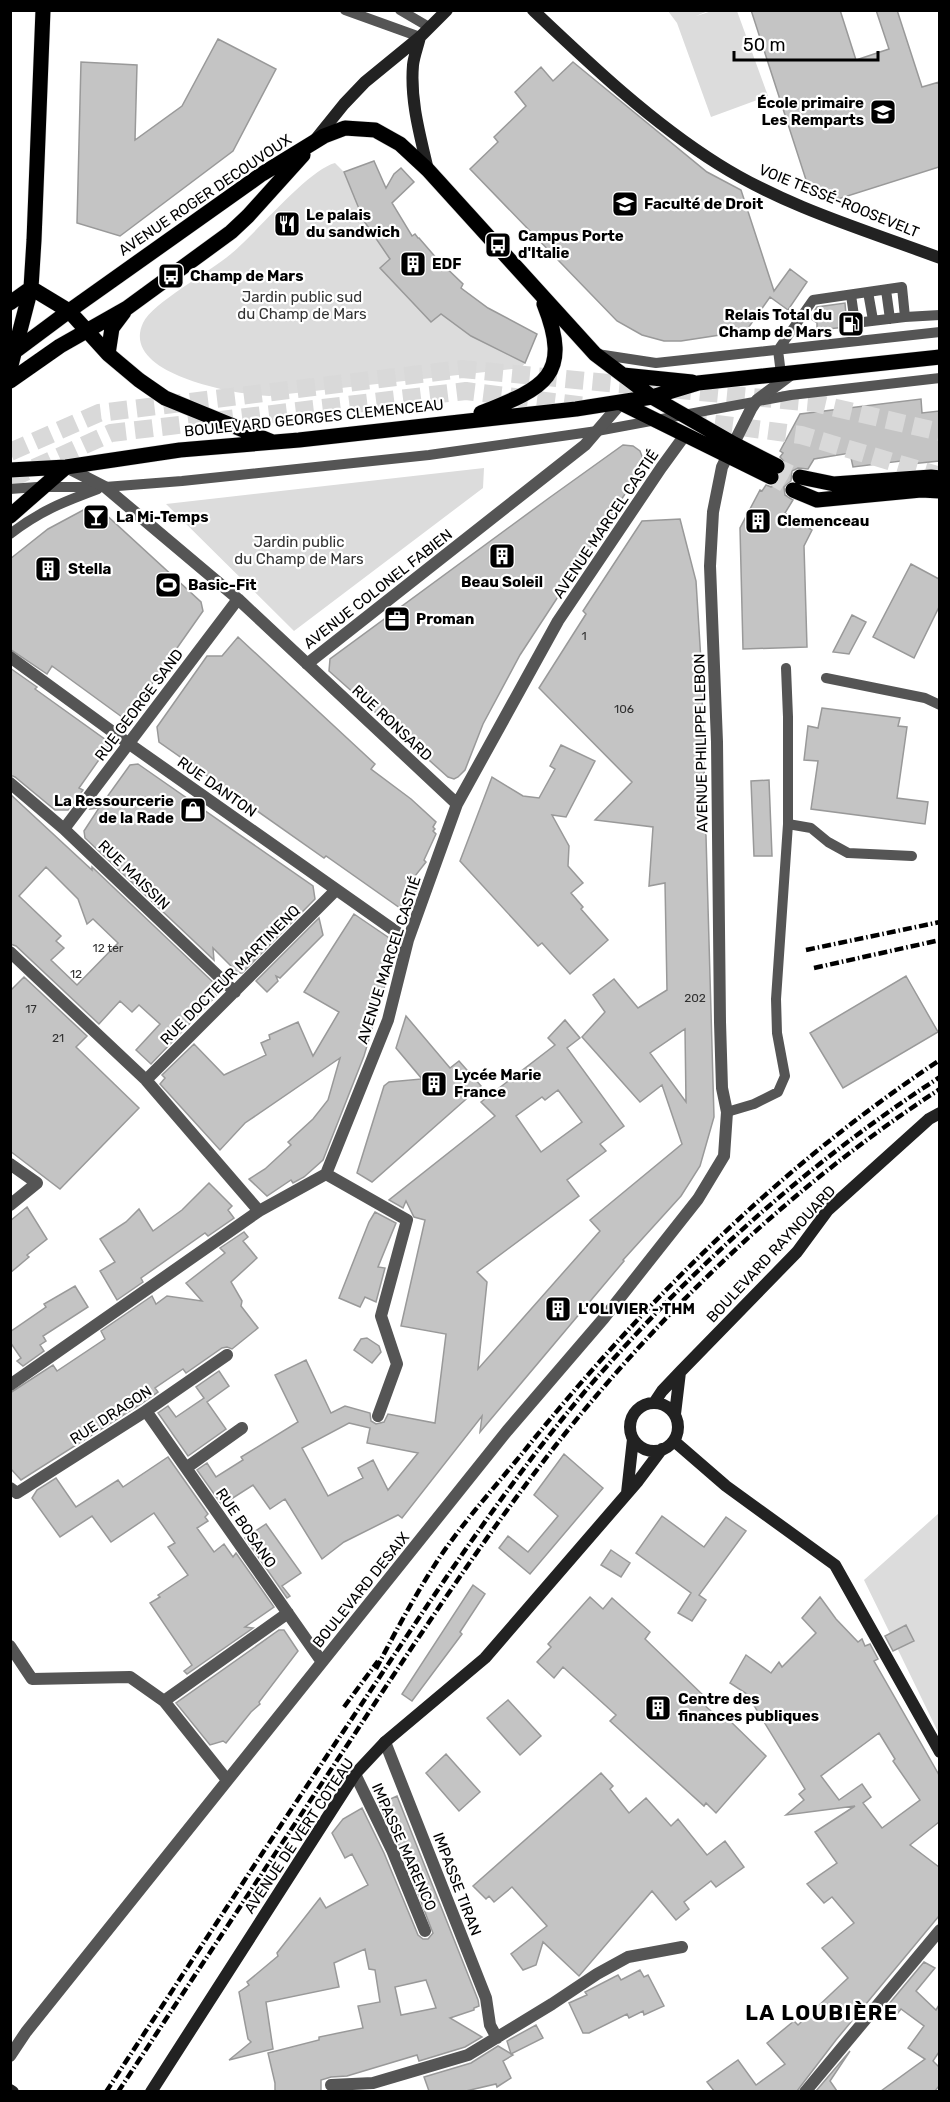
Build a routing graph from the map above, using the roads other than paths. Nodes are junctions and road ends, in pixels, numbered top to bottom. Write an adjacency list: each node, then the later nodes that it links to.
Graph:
1 (43, 10): 11 (main road)
2 (345, 10): 7 (lane)
3 (400, 10): 6 (lane)
4 (447, 10): 6 (street)
5 (533, 10): 10 (street, VOIE TESSÉ-ROOSEVELT)
6 (429, 27): 7 (street)
7 (420, 37): 8 (street); 9 (street)
8 (312, 143): 9 (main road, AVENUE ROGER DECOUVOUX); 17 (main road); 18 (main road, AVENUE ROGER DECOUVOUX)
9 (428, 170): 14 (main road, AVENUE ROGER DECOUVOUX)
10 (939, 258)
11 (31, 288): 16 (main road); 18 (main road); 23 (main road)
12 (886, 290): 13 (lane); 20 (lane); 21 (lane)
13 (867, 292): 15 (lane); 22 (lane)
14 (541, 295): 29 (main road, AVENUE ROGER DECOUVOUX); 42 (main road)
15 (851, 295): 22 (lane); 26 (lane)
16 (10, 303)
17 (127, 308): 24 (main road); 28 (main road)
18 (69, 311): 23 (main road); 24 (main road); 27 (main road, AVENUE ROGER DECOUVOUX)
19 (939, 315): 20 (lane)
20 (905, 317): 21 (lane)
21 (890, 319): 22 (lane)
22 (873, 320)
23 (16, 329): 27 (main road)
24 (86, 331): 28 (main road); 35 (main road)
25 (939, 332): 26 (lane)
26 (778, 350): 29 (lane); 32 (lane)
27 (13, 354): 31 (main road)
28 (108, 354): 45 (main road)
29 (595, 354): 33 (main road, AVENUE ROGER DECOUVOUX)
30 (939, 357): 32 (main road)
31 (10, 369)
32 (788, 373): 36 (main road); 38 (street, AVENUE PHILIPPE LEBON)
33 (623, 375): 36 (main road); 37 (main road, AVENUE ROGER DECOUVOUX)
34 (939, 378): 38 (lane)
35 (10, 381)
36 (698, 383): 37 (main road, BOULEVARD GEORGES CLEMENCEAU)
37 (652, 397): 39 (main road, BOULEVARD GEORGES CLEMENCEAU); 40 (main road, AVENUE ROGER DECOUVOUX)
38 (757, 400): 40 (lane); 46 (street, AVENUE PHILIPPE LEBON)
39 (621, 403): 41 (main road); 42 (main road, BOULEVARD GEORGES CLEMENCEAU); 43 (street, AVENUE COLONEL FABIEN)
40 (684, 416): 41 (lane); 46 (main road, AVENUE ROGER DECOUVOUX)
41 (654, 420): 43 (lane); 44 (main road)
42 (462, 421): 45 (main road, BOULEVARD GEORGES CLEMENCEAU)
43 (597, 431): 52 (lane); 59 (street, AVENUE COLONEL FABIEN)
44 (685, 435): 46 (main road); 65 (street, AVENUE MARCEL CASTIÉ)
45 (273, 442): 47 (main road, BOULEVARD GEORGES CLEMENCEAU)
46 (731, 450): 49 (main road); 74 (street, AVENUE PHILIPPE LEBON)
47 (66, 467): 48 (main road, BOULEVARD GEORGES CLEMENCEAU); 51 (main road); 52 (street, AVENUE COLONEL FABIEN)
48 (10, 470)
49 (774, 471)
50 (939, 478): 54 (main road)
51 (44, 487): 52 (lane); 53 (lane); 55 (main road)
52 (105, 487): 56 (lane); 57 (street, AVENUE COLONEL FABIEN)
53 (10, 489)
54 (939, 491)
55 (10, 516)
56 (10, 534)
57 (238, 599): 59 (street, AVENUE COLONEL FABIEN); 63 (street, RUE GEORGE SAND)
58 (10, 657): 63 (street, RUE DANTON)
59 (307, 664): 65 (street, RUE RONSARD)
60 (786, 668): 66 (lane)
61 (826, 678): 62 (lane)
62 (939, 705)
63 (128, 743): 67 (street, RUE GEORGE SAND); 69 (street, RUE DANTON)
64 (10, 783): 67 (street, RUE MAISSIN)
65 (457, 804): 70 (street, AVENUE MARCEL CASTIÉ)
66 (788, 824): 68 (lane); 74 (lane)
67 (64, 829): 72 (street, RUE MAISSIN)
68 (912, 856)
69 (336, 890): 70 (street, RUE DANTON); 72 (street, RUE DOCTEUR MARTINENQ)
70 (408, 939): 78 (street, AVENUE MARCEL CASTIÉ)
71 (10, 952): 73 (street)
72 (235, 992): 73 (street, RUE DOCTEUR MARTINENQ)
73 (146, 1080): 80 (street)
74 (727, 1112): 76 (street, AVENUE PHILIPPE LEBON)
75 (939, 1113): 82 (street, BOULEVARD RAYNOUARD)
76 (725, 1140): 97 (street, BOULEVARD DESAIX)
77 (10, 1164): 79 (street)
78 (326, 1174): 80 (street); 87 (street)
79 (10, 1205)
80 (259, 1211): 83 (street)
81 (227, 1355): 85 (street, RUE DRAGON)
82 (681, 1371): 84 (street); 86 (street)
83 (12, 1381)
84 (654, 1403): 86 (street); 89 (street)
85 (146, 1411): 92 (street, RUE BOSANO); 93 (street, RUE DRAGON)
86 (675, 1414): 90 (street)
87 (378, 1416)
88 (242, 1428): 92 (street)
89 (633, 1439): 91 (street); 94 (street)
90 (674, 1441): 91 (street); 100 (street)
91 (663, 1449): 94 (street, AVENUE DE VERT COTEAU)
92 (186, 1468): 95 (street, RUE BOSANO)
93 (10, 1488)
94 (627, 1493): 99 (street, AVENUE DE VERT COTEAU)
95 (288, 1614): 97 (street, RUE BOSANO); 98 (street)
96 (10, 1646): 98 (street)
97 (322, 1662): 102 (street, BOULEVARD DESAIX)
98 (164, 1701): 102 (street)
99 (385, 1742): 101 (street, AVENUE DE VERT COTEAU); 106 (street, IMPASSE TIRAN)
100 (939, 1752)
101 (355, 1774): 104 (street, IMPASSE MARENCO); 109 (street, AVENUE DE VERT COTEAU)
102 (227, 1780): 107 (street, BOULEVARD DESAIX)
103 (939, 1930): 110 (street)
104 (424, 1931)
105 (682, 1947): 106 (street)
106 (497, 2038): 108 (street)
107 (10, 2056)
108 (331, 2085)
109 (151, 2091)
110 (804, 2091)

